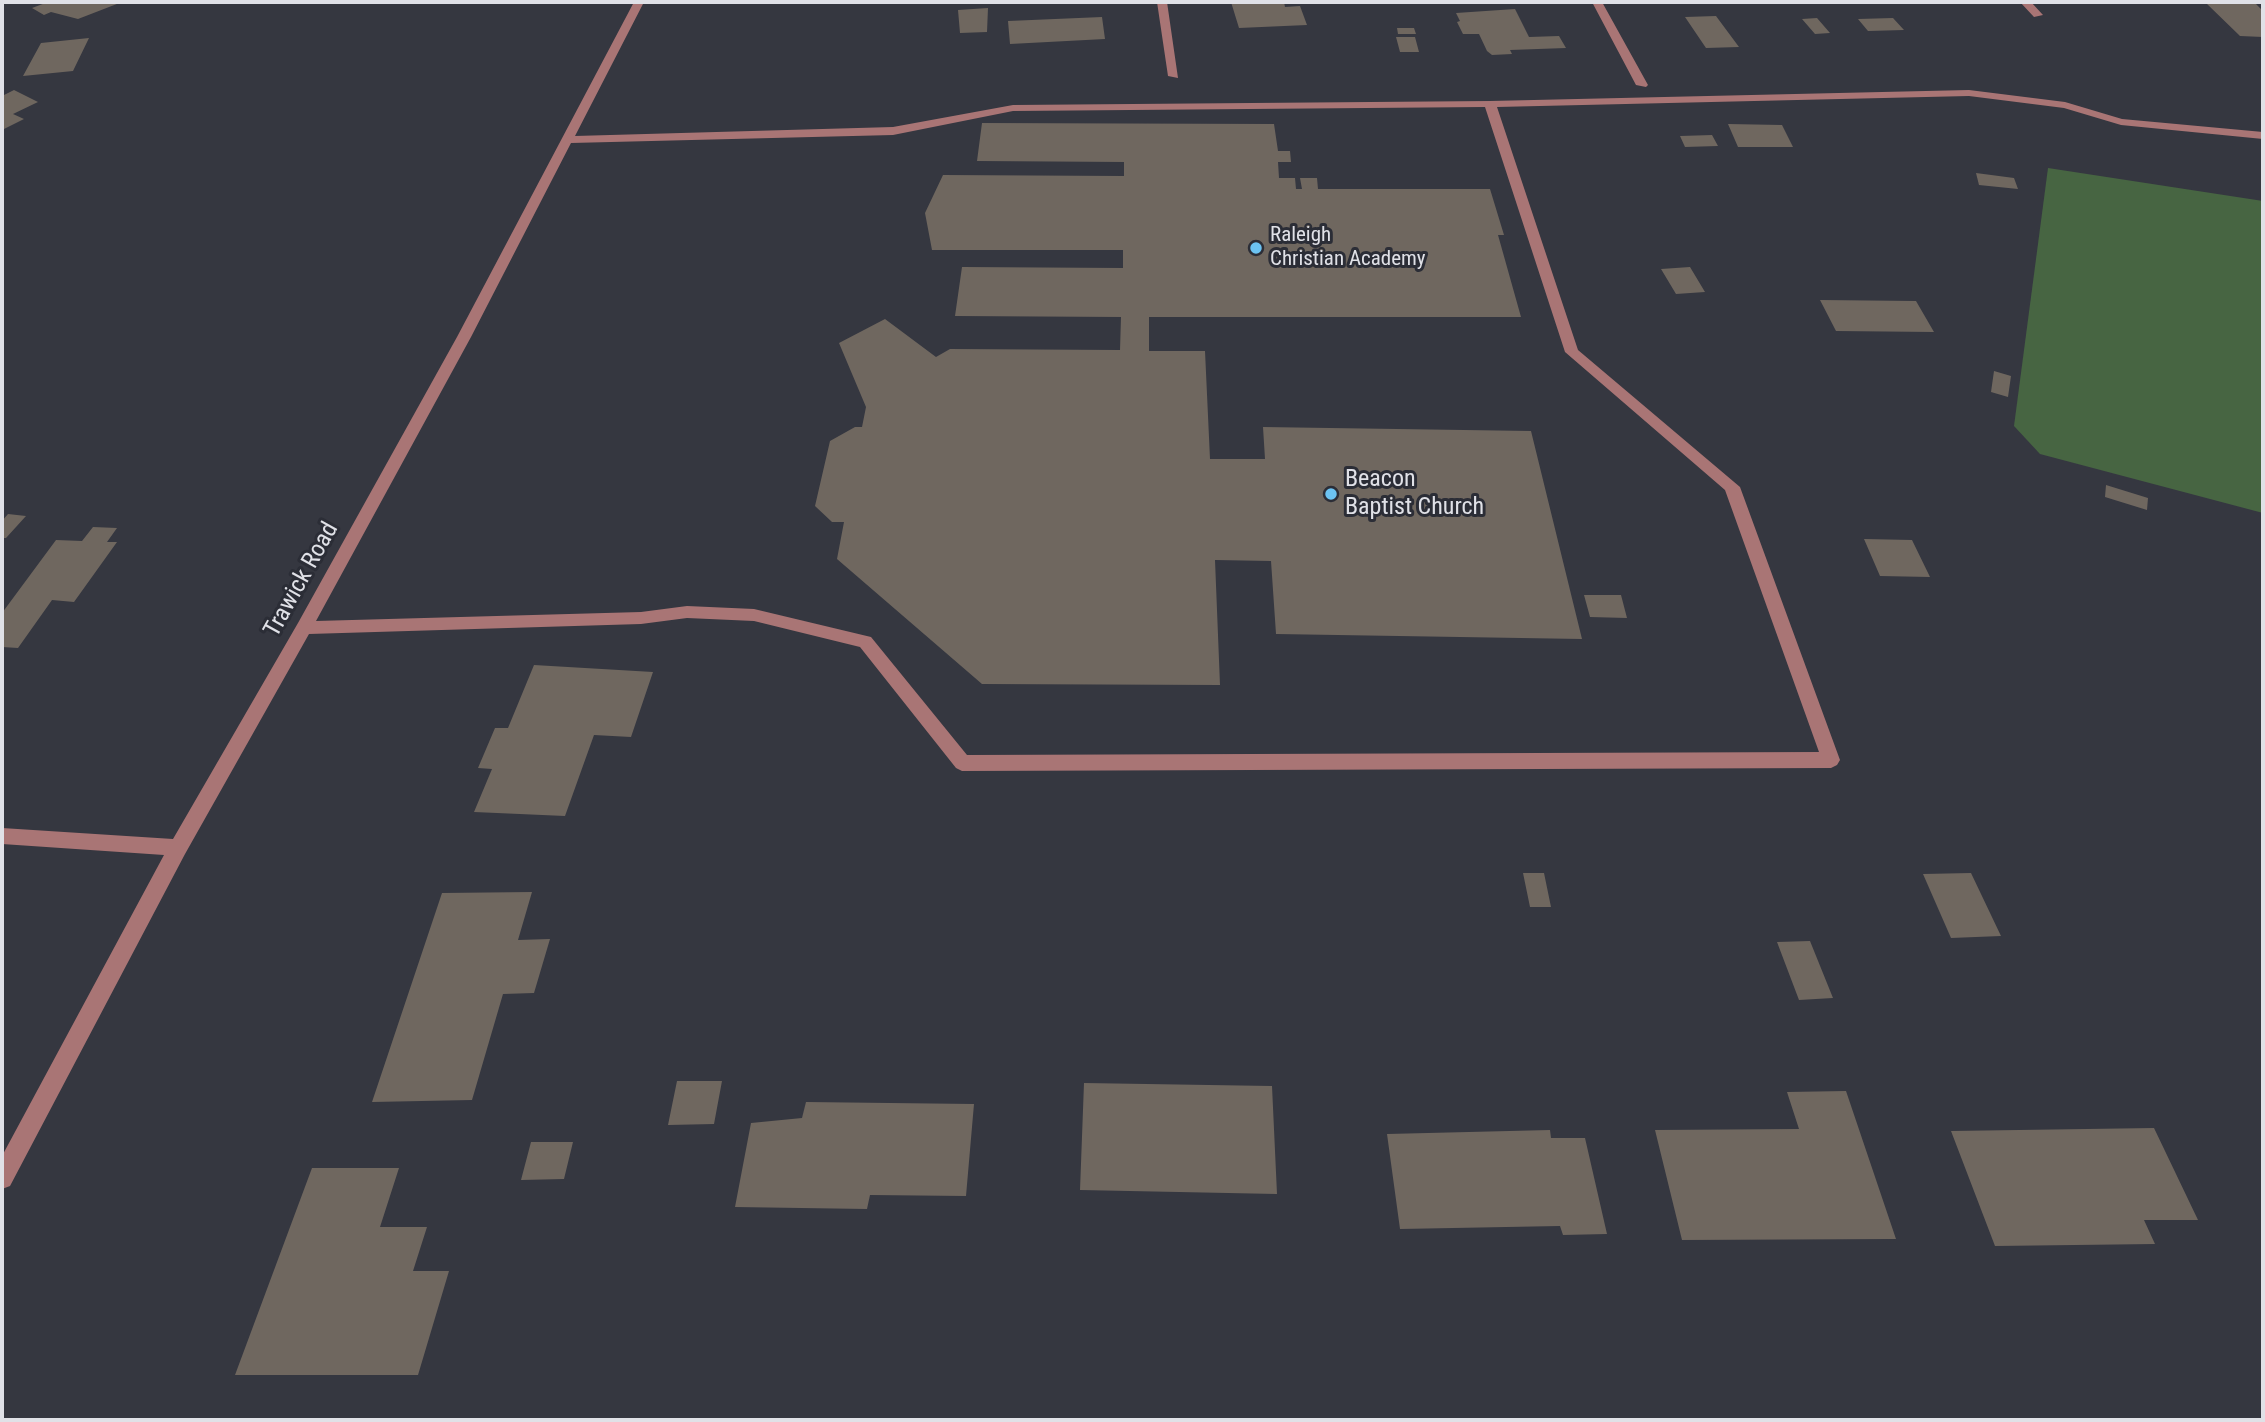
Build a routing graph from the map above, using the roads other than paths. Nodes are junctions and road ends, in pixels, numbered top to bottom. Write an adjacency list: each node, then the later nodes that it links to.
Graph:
1 (639, 2): 10 (street, Trawick Road)
2 (1162, 2): 6 (street)
3 (1597, 2): 7 (street)
4 (2025, 2): 5 (street)
5 (2038, 15)
6 (1174, 76)
7 (1642, 85)
8 (1490, 104): 9 (street); 10 (street); 11 (street)
9 (2263, 136)
10 (566, 139): 11 (street, Trawick Road)
11 (304, 628): 13 (street, Trawick Road)
12 (2, 836): 13 (street)
13 (178, 848): 14 (street, Trawick Road)
14 (2, 1178)

